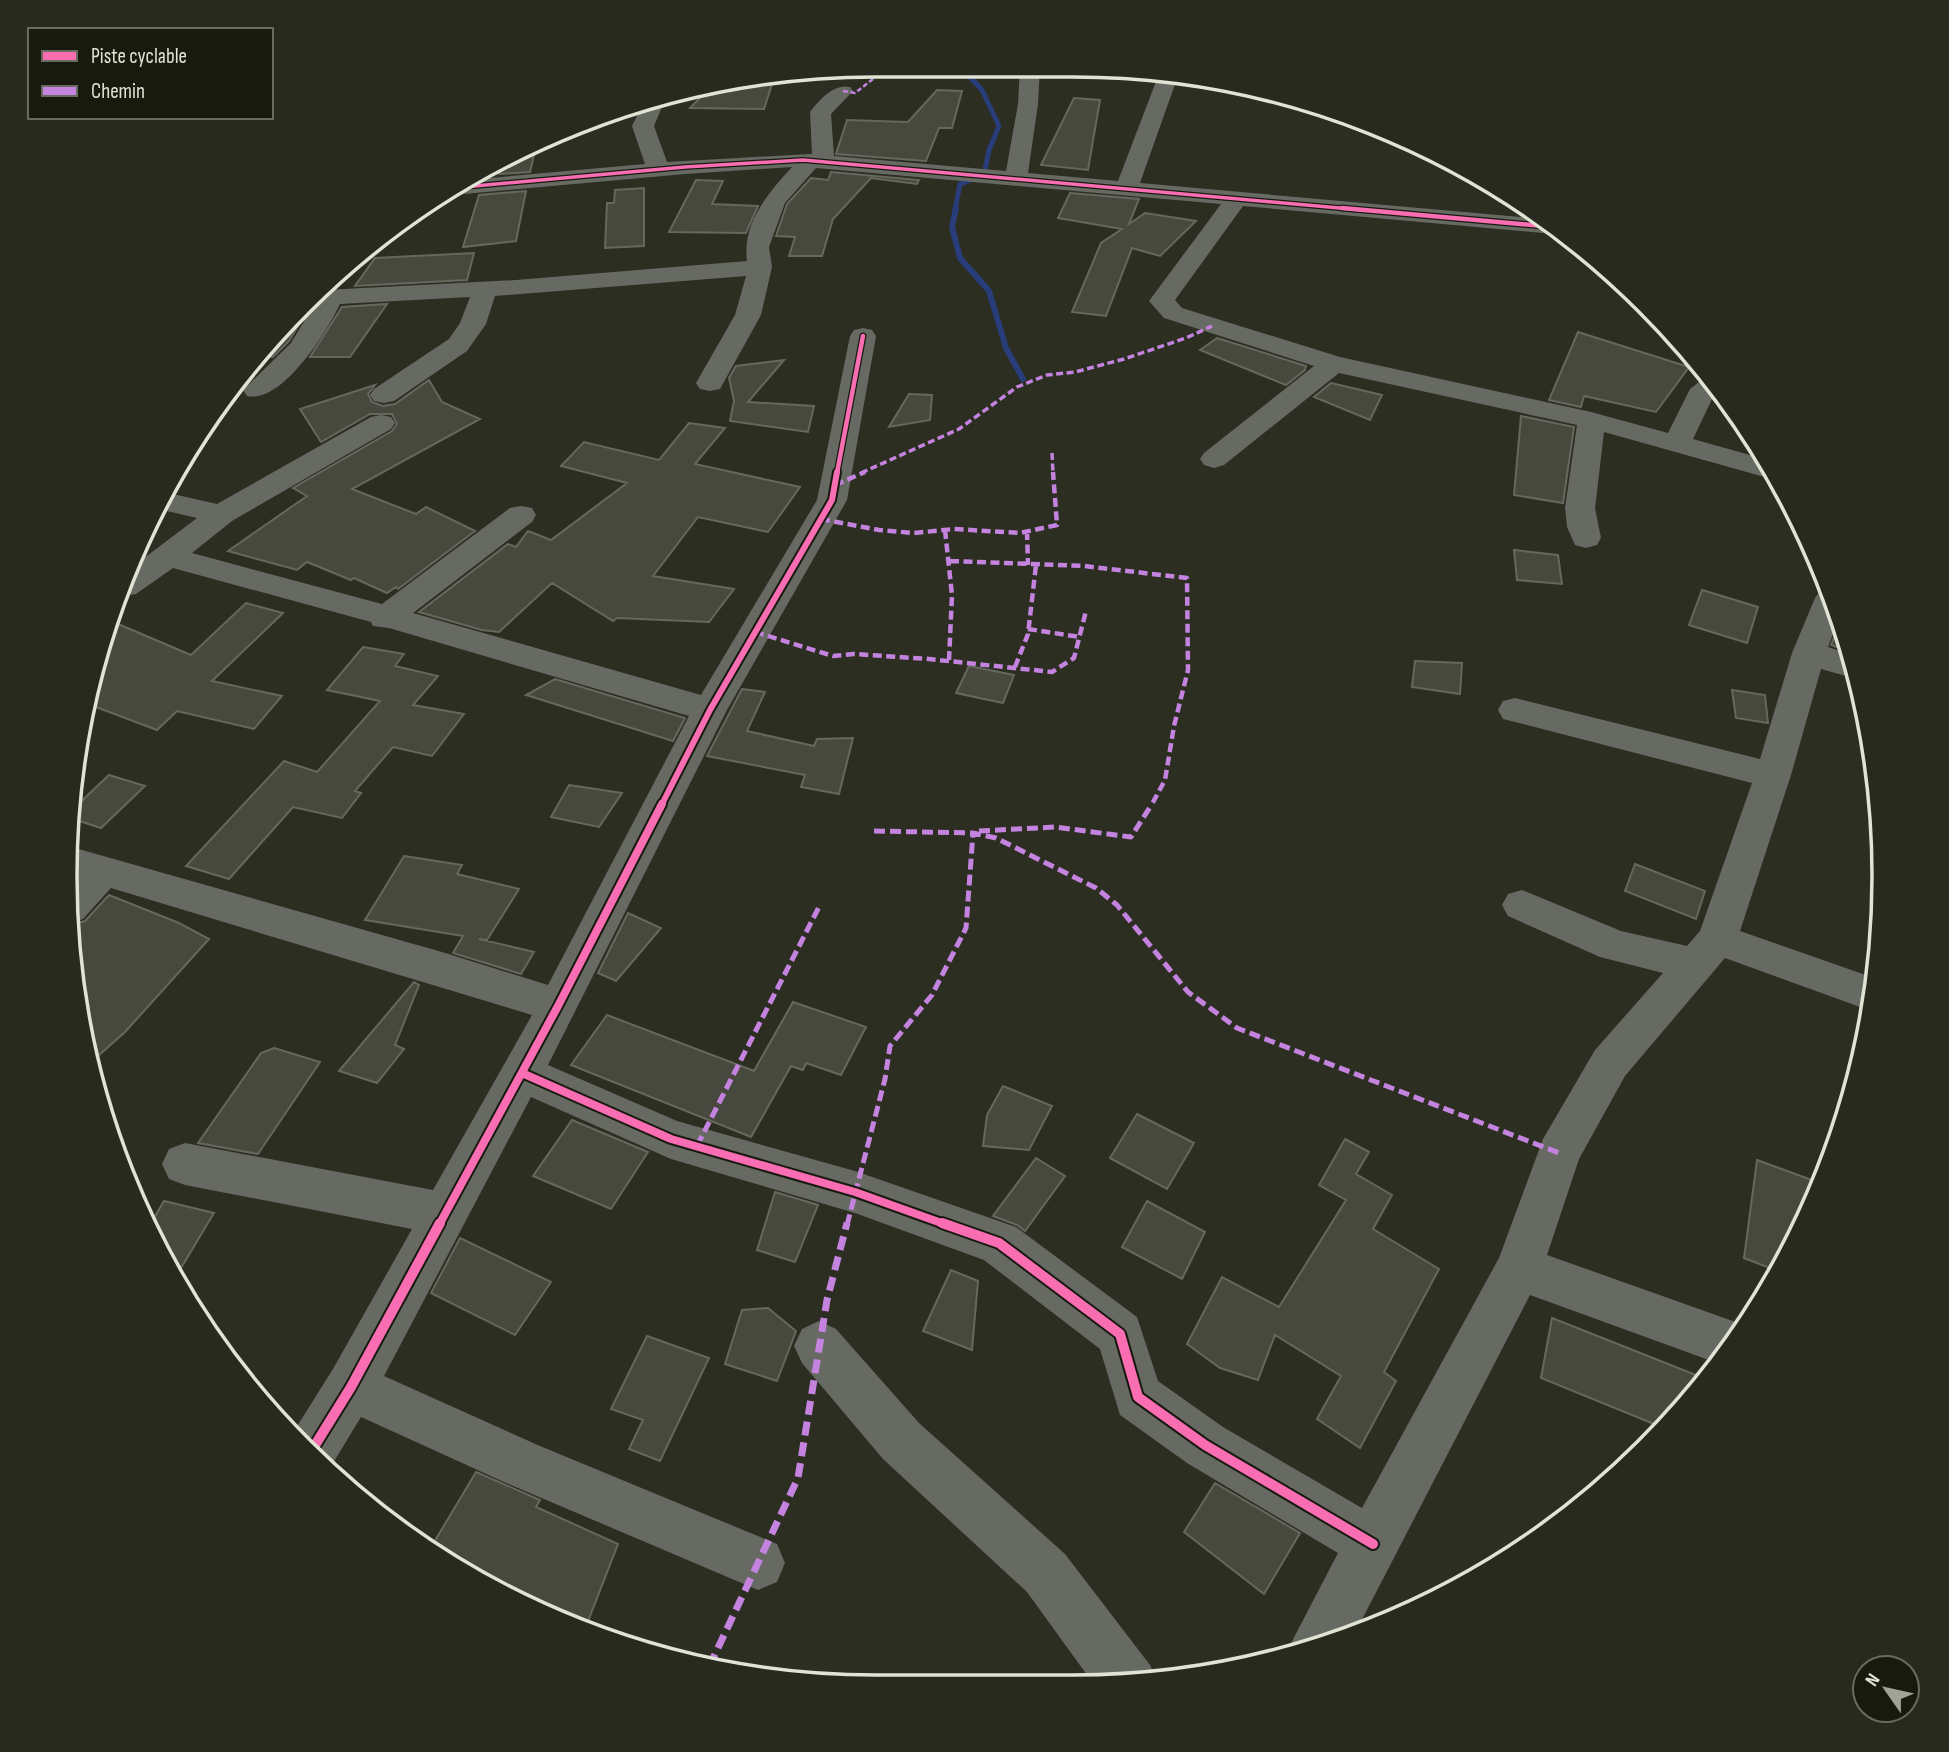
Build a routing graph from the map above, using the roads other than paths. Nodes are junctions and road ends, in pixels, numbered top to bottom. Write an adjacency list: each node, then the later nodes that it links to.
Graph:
1 (1029, 77): 7 (street)
2 (1165, 83): 9 (street)
3 (843, 91): 5 (street)
4 (651, 110): 6 (street)
5 (817, 161): 6 (street); 7 (street); 12 (street)
6 (658, 169): 8 (street)
7 (1016, 178): 9 (street)
8 (473, 186)
9 (1126, 190): 10 (street)
10 (1237, 199): 11 (street); 17 (street)
11 (1536, 225)
12 (760, 267): 13 (street); 18 (street)
13 (485, 289): 14 (street); 26 (street)
14 (325, 298)
15 (322, 300): 20 (street)
16 (863, 336): 35 (street)
17 (1334, 364): 21 (street); 23 (street)
18 (710, 383)
19 (1706, 389): 22 (street)
20 (257, 390)
21 (1591, 420): 22 (street); 28 (street)
22 (1677, 443): 24 (street)
23 (1214, 459)
24 (1758, 466)
25 (170, 502): 26 (street)
26 (221, 514): 29 (street)
27 (521, 515): 32 (street)
28 (1586, 538)
29 (169, 558): 30 (street); 32 (street)
30 (134, 581)
31 (1826, 610): 33 (street)
32 (386, 618): 35 (street)
33 (1809, 653): 34 (street); 37 (street)
34 (1843, 664)
35 (710, 710): 44 (street)
36 (1515, 710): 37 (street)
37 (1773, 775): 42 (street)
38 (77, 863): 39 (street)
39 (104, 871): 40 (street); 44 (street)
40 (78, 899)
41 (1522, 905): 42 (street)
42 (1707, 951): 43 (street); 48 (street)
43 (1863, 992)
44 (558, 1006): 45 (street)
45 (522, 1073): 47 (street); 53 (street)
46 (185, 1164): 47 (street)
47 (445, 1214): 51 (street)
48 (1519, 1268): 49 (street); 53 (street)
49 (1722, 1341)
50 (820, 1346): 56 (street)
51 (351, 1387): 52 (street); 54 (street)
52 (315, 1445)
53 (1373, 1544): 55 (street)
54 (758, 1563)
55 (1324, 1635)
56 (1121, 1673)

